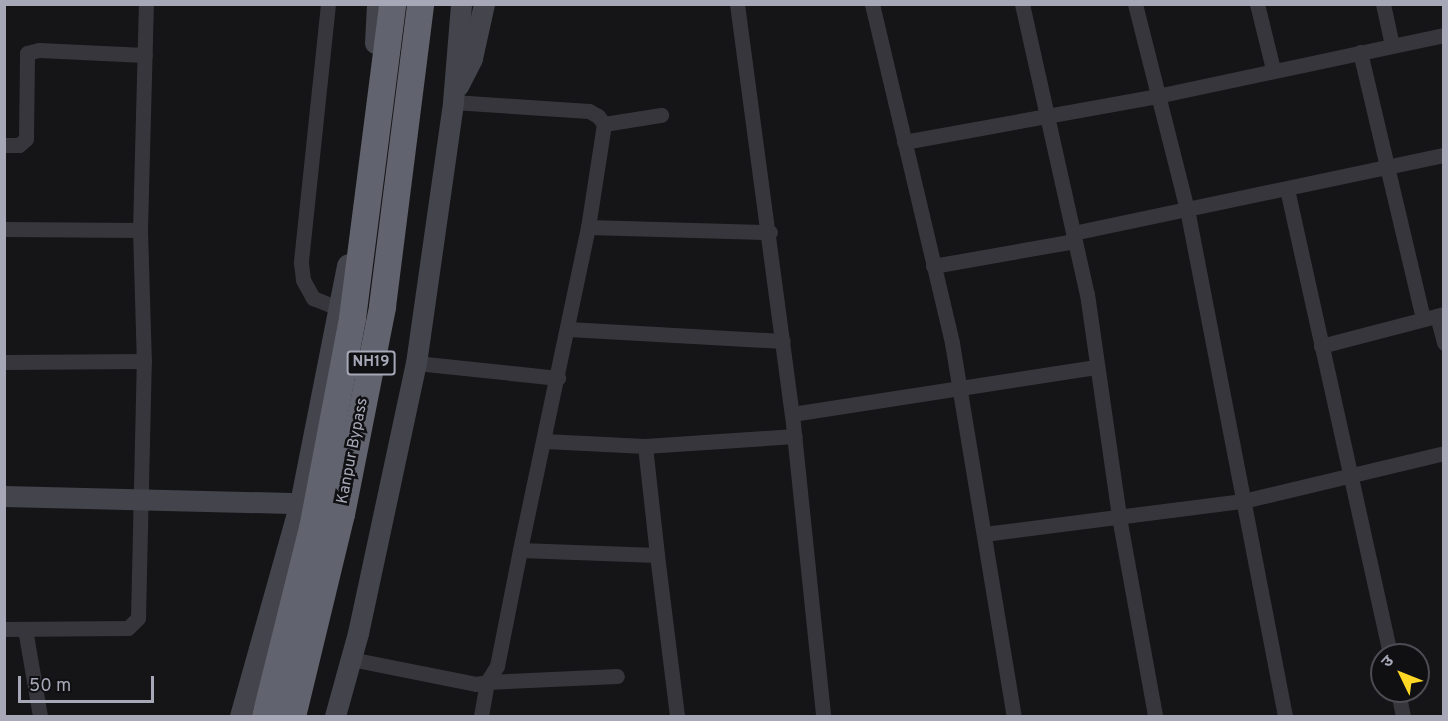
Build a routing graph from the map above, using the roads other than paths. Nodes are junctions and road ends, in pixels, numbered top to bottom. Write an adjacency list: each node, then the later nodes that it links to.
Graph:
1 (146, 4): 17 (street)
2 (328, 4): 36 (street)
3 (377, 4): 36 (main road)
4 (392, 4): 70 (highway, Kanpur Bypass / NH19)
5 (420, 4): 71 (highway, Kanpur Bypass / NH19)
6 (461, 4): 20 (main road)
7 (484, 4): 20 (main road)
8 (737, 4): 33 (street)
9 (872, 4): 24 (street)
10 (1022, 4): 22 (street)
11 (1135, 4): 19 (street)
12 (1257, 4): 18 (street)
13 (1383, 4): 15 (street)
14 (1443, 35): 15 (street)
15 (1392, 45): 16 (street)
16 (1360, 52): 18 (street); 27 (street)
17 (145, 55): 25 (street); 32 (street)
18 (1273, 69): 19 (street)
19 (1157, 96): 22 (street); 29 (street)
20 (454, 97): 23 (street); 44 (main road)
21 (661, 115): 23 (street)
22 (1048, 115): 24 (street); 34 (street)
23 (604, 124): 30 (street)
24 (904, 142): 35 (street)
25 (4, 145)
26 (1443, 155): 27 (street)
27 (1387, 169): 28 (street); 37 (street)
28 (1287, 189): 29 (street); 41 (street)
29 (1187, 209): 34 (street); 56 (street)
30 (588, 227): 33 (street); 38 (street)
31 (4, 229): 32 (street)
32 (140, 230): 42 (street)
33 (770, 232): 39 (street)
34 (1074, 237): 35 (street); 45 (street)
35 (933, 266): 47 (street)
36 (338, 308): 57 (main road)
37 (1435, 316): 40 (street); 41 (street)
38 (567, 329): 39 (street); 46 (street)
39 (783, 341): 48 (street)
40 (1443, 343)
41 (1321, 346): 53 (street)
42 (144, 361): 43 (street); 55 (street)
43 (4, 362)
44 (416, 363): 46 (street); 65 (main road)
45 (1097, 367): 47 (street); 58 (street)
46 (558, 378): 50 (street)
47 (960, 391): 48 (street); 59 (street)
48 (792, 414): 49 (street)
49 (795, 436): 51 (street); 75 (street)
50 (544, 441): 51 (street); 60 (street)
51 (645, 446): 61 (street)
52 (1443, 453): 53 (street)
53 (1350, 478): 56 (street); 64 (street)
54 (4, 496): 55 (main road)
55 (138, 497): 57 (main road); 63 (street)
56 (1243, 501): 58 (street); 78 (street)
57 (300, 503): 69 (main road)
58 (1119, 517): 59 (street); 77 (street)
59 (984, 534): 76 (street)
60 (520, 550): 61 (street); 67 (street)
61 (657, 555): 74 (street)
62 (4, 629): 63 (street)
63 (25, 629): 68 (street)
64 (1387, 643)
65 (351, 659): 67 (street); 72 (main road)
66 (617, 676): 67 (street)
67 (486, 682): 73 (street)
68 (40, 717)
69 (240, 717)
70 (265, 717)
71 (292, 717)
72 (335, 717)
73 (481, 717)
74 (677, 717)
75 (824, 717)
76 (1014, 717)
77 (1155, 717)
78 (1285, 717)

